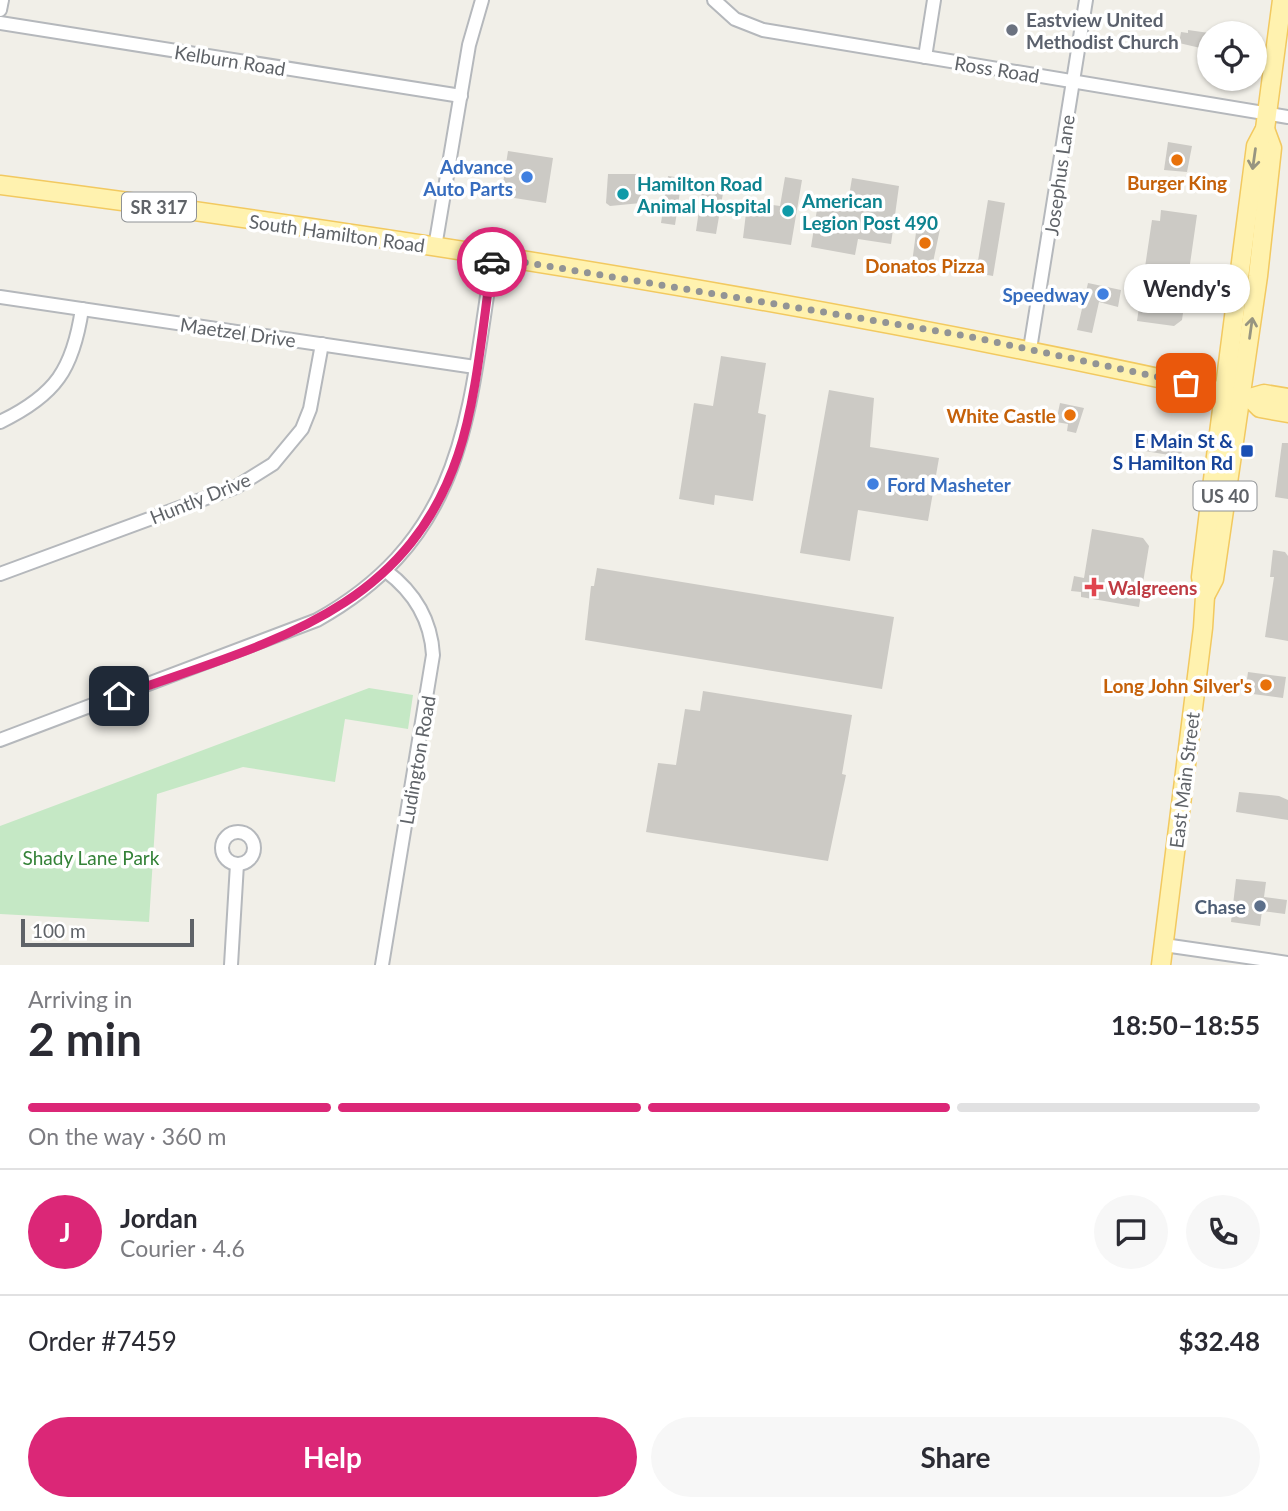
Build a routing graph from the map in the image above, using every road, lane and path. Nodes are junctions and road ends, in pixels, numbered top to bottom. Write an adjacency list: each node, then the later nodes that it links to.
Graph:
1 (2, 0): 7 (street)
2 (482, 0): 11 (street)
3 (714, 0): 9 (street, Ross Road)
4 (934, 0): 9 (street)
5 (1086, 0): 10 (street, Josephus Lane)
6 (1282, 0): 13 (main road, East Main Street / US 40)
7 (0, 10)
8 (0, 23): 11 (street, Kelburn Road)
9 (925, 57): 10 (street, Ross Road)
10 (1073, 81): 13 (street, Ross Road); 20 (street, Josephus Lane)
11 (461, 96): 15 (street)
12 (1288, 117): 13 (street, Ross Road)
13 (1266, 121): 22 (main road, East Main Street / US 40)
14 (0, 186): 15 (main road, South Hamilton Road / SR 317)
15 (435, 247): 16 (main road, South Hamilton Road / SR 317)
16 (493, 257): 20 (main road, South Hamilton Road / SR 317); 21 (street)
17 (0, 297): 18 (street, Maetzel Drive)
18 (82, 309): 19 (street, Maetzel Drive); 25 (street)
19 (322, 344): 21 (street, Maetzel Drive); 27 (street, Huntly Drive)
20 (1030, 349): 22 (main road, South Hamilton Road / SR 317)
21 (475, 367): 26 (street)
22 (1239, 395): 23 (main road, South Hamilton Road / SR 317); 24 (main road, South Hamilton Road / SR 317); 30 (main road, East Main Street / US 40)
23 (1288, 398)
24 (1288, 413)
25 (0, 422)
26 (386, 571): 28 (street); 33 (street, Ludington Road)
27 (0, 574)
28 (0, 740)
29 (237, 864): 32 (street)
30 (1164, 945): 31 (street); 34 (main road, East Main Street / US 40)
31 (1288, 963)
32 (231, 965)
33 (382, 965)
34 (1161, 965)

